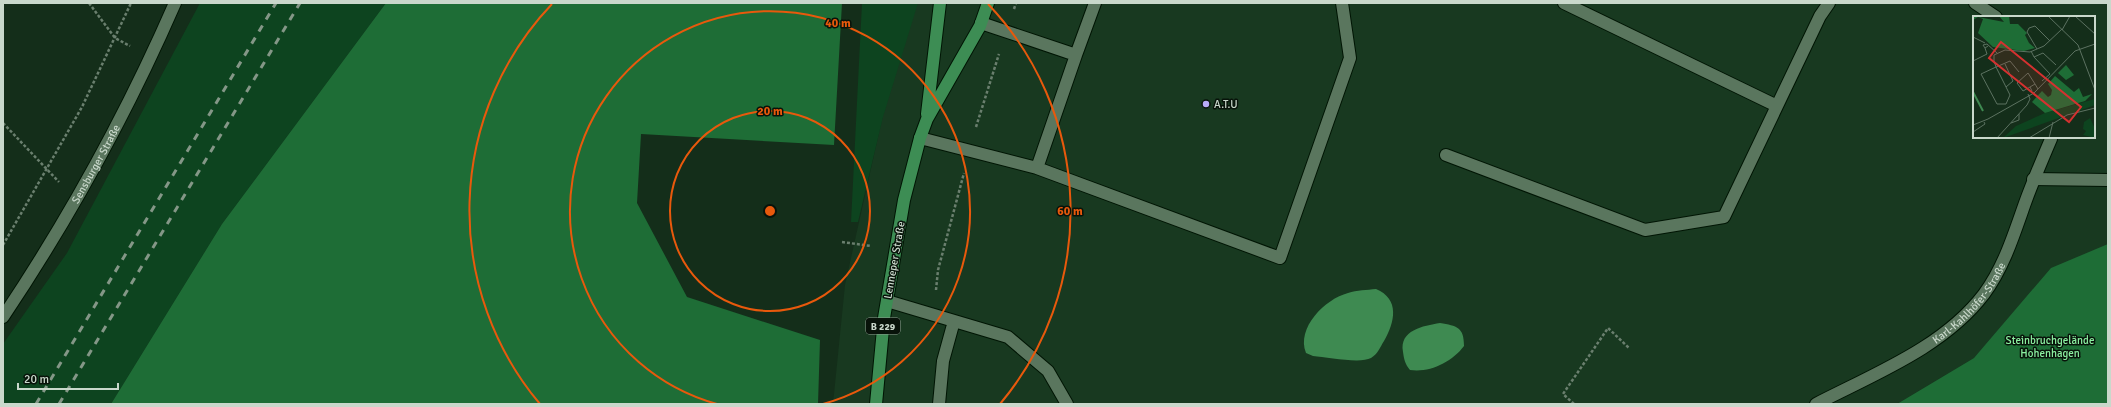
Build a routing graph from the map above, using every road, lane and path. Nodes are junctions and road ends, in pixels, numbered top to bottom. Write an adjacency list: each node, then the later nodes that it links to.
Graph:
1 (89, 3): 15 (path)
2 (131, 3): 15 (path)
3 (175, 3): 17 (street, Sensburger Straße)
4 (940, 3): 19 (main road, Lenneper Straße / B 229)
5 (988, 3): 13 (main road, Lenneper Straße / B 229)
6 (1016, 3): 14 (path)
7 (1095, 3): 16 (street)
8 (1342, 3): 25 (street)
9 (1564, 3): 18 (street)
10 (1829, 3): 18 (street)
11 (1975, 3): 12 (street)
12 (1994, 16)
13 (981, 23): 14 (street); 19 (main road, Lenneper Straße / B 229)
14 (1006, 31): 16 (street); 23 (path)
15 (115, 38): 17 (path); 26 (path)
16 (1076, 55): 25 (street)
17 (151, 56): 29 (street, Sensburger Straße)
18 (1777, 106): 24 (street)
19 (927, 119): 21 (main road, Lenneper Straße / B 229)
20 (3, 123): 26 (path)
21 (920, 138): 23 (street); 32 (main road, Lenneper Straße / B 229)
22 (2051, 138): 27 (street, Karl-Kahlhöfer-Straße)
23 (969, 151): 25 (street); 34 (path)
24 (1446, 155)
25 (1037, 168)
26 (47, 171): 29 (path); 31 (path)
27 (2033, 179): 28 (street); 42 (street, Karl-Kahlhöfer-Straße)
28 (2108, 180)
29 (76, 200): 35 (street, Sensburger Straße)
30 (842, 242): 32 (path)
31 (3, 245)
32 (896, 250): 33 (main road, Lenneper Straße / B 229)
33 (887, 301): 34 (street); 38 (main road, Lenneper Straße / B 229)
34 (932, 314): 36 (street)
35 (3, 317)
36 (954, 321): 39 (street); 40 (street)
37 (1629, 348): 41 (path)
38 (876, 404)
39 (939, 404)
40 (1067, 404)
41 (1574, 404)
42 (1816, 404)

